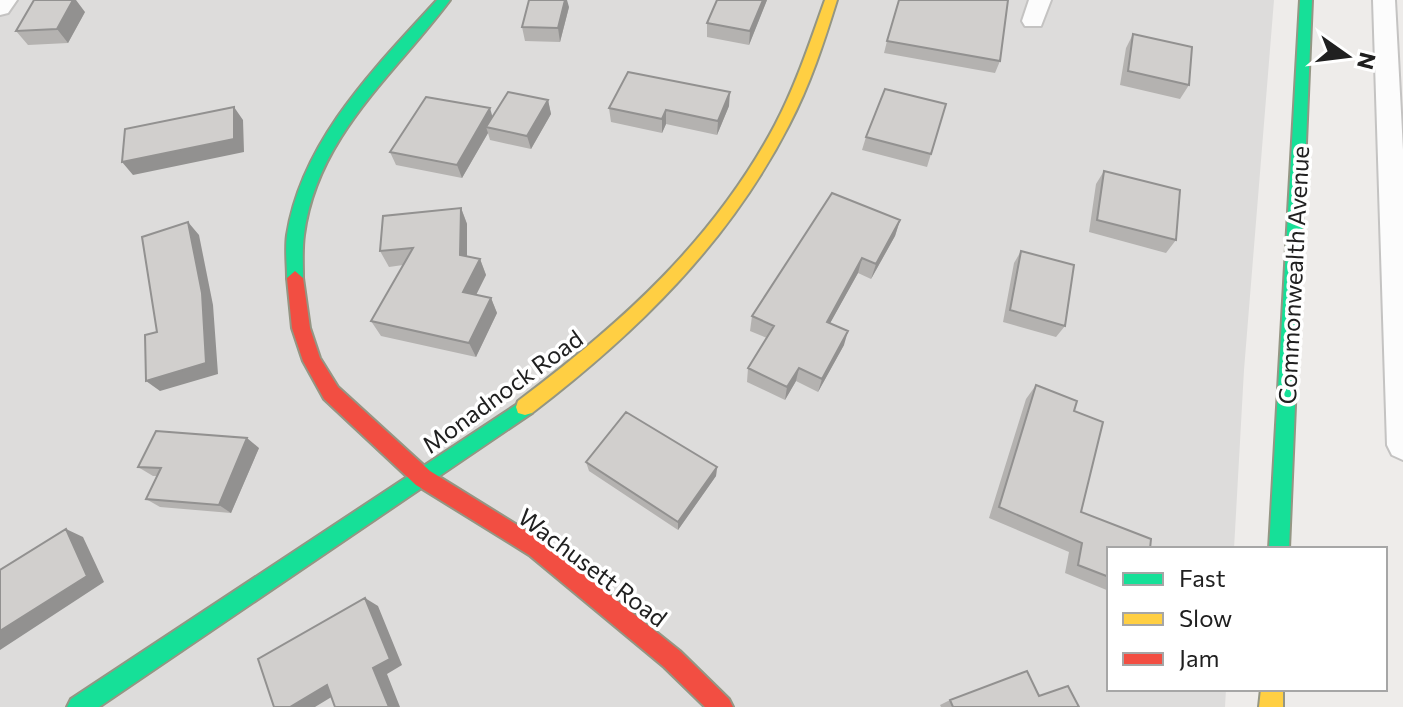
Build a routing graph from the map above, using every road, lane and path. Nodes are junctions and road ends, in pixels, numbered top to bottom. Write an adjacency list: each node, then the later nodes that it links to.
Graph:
1 (6, 0): 6 (street)
2 (444, 0): 9 (street, Wachusett Road)
3 (831, 0): 9 (street, Monadnock Road)
4 (1306, 0): 10 (street, Commonwealth Avenue)
5 (1384, 0): 7 (street)
6 (0, 8)
7 (1397, 155): 8 (street)
8 (1403, 445)
9 (423, 478): 11 (street, Monadnock Road); 12 (street, Wachusett Road)
10 (1279, 547)
11 (79, 707)
12 (721, 707)

